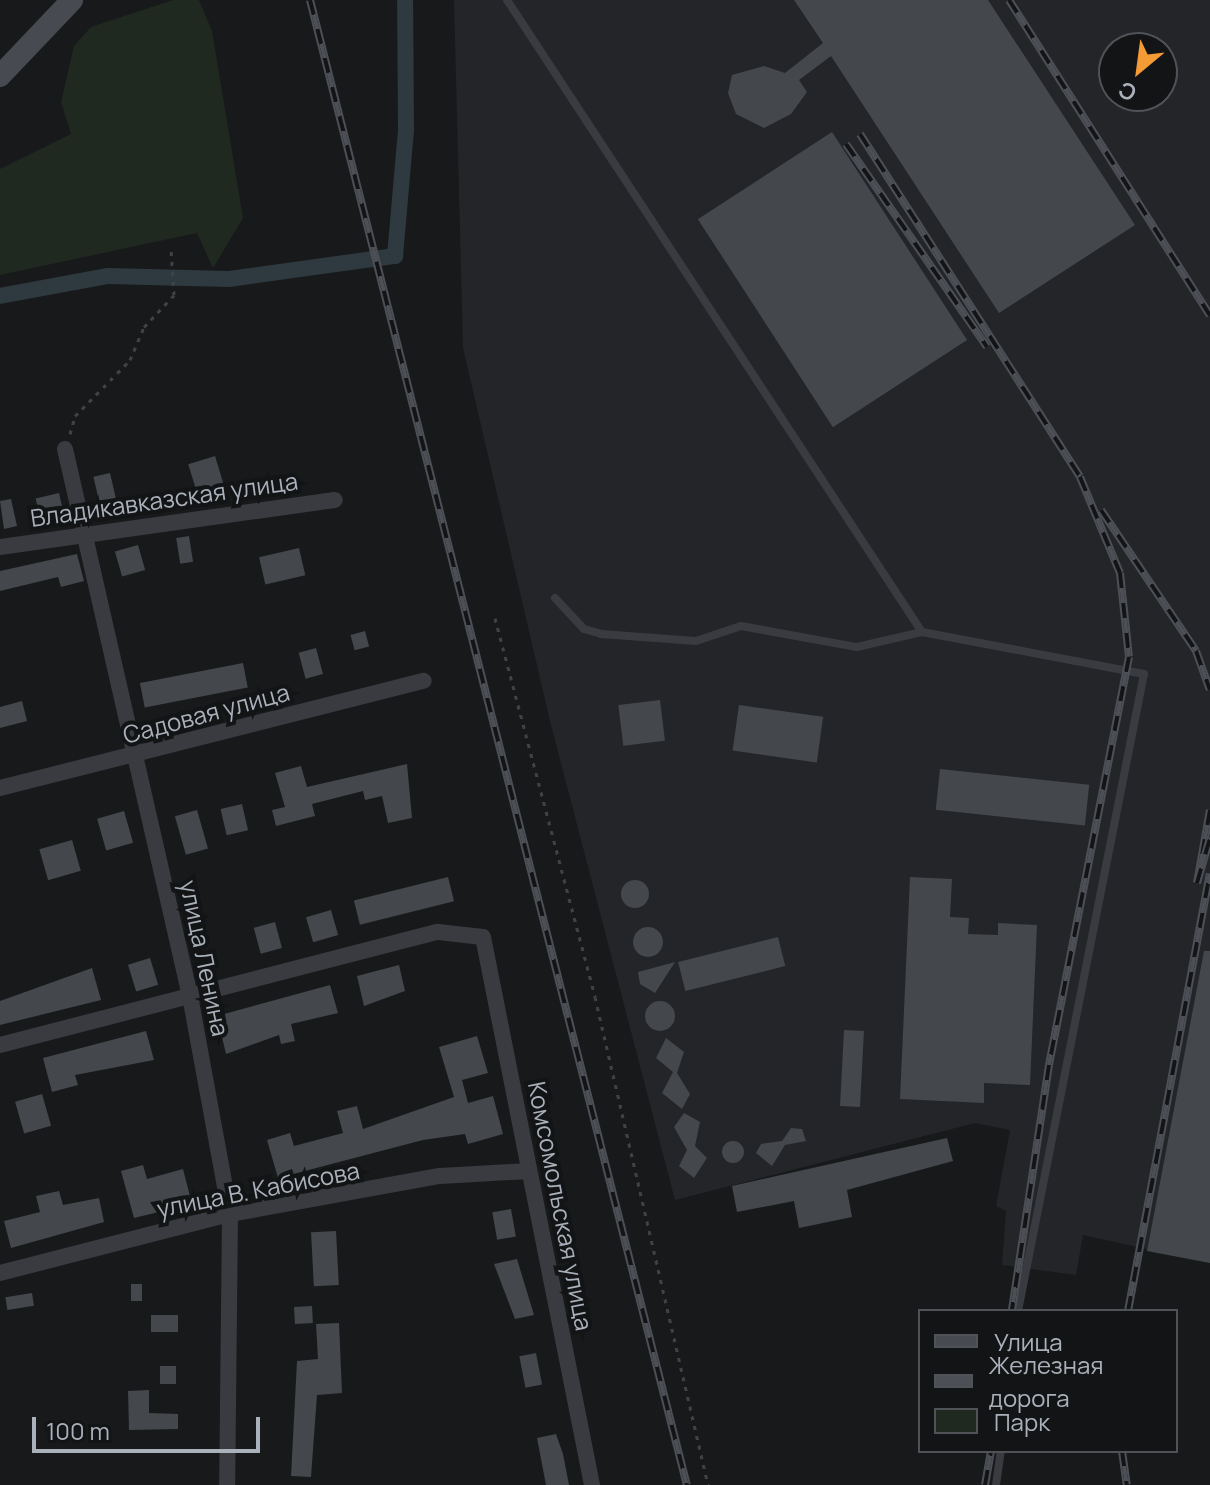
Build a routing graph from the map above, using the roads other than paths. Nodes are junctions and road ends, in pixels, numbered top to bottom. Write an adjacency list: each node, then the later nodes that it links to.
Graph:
1 (72, 0): 3 (main road)
2 (507, 0): 9 (lane)
3 (0, 76)
4 (65, 449): 6 (street, улица Ленина)
5 (335, 500): 6 (street, Владикавказская улица)
6 (87, 534): 7 (street, Владикавказская улица); 11 (street, улица Ленина)
7 (0, 547)
8 (555, 598): 9 (lane)
9 (922, 632): 18 (lane)
10 (424, 681): 11 (street, Садовая улица)
11 (137, 757): 12 (street, Садовая улица); 13 (street, улица Ленина)
12 (0, 788)
13 (190, 996): 14 (street); 15 (street, Комсомольская улица); 16 (street, улица Ленина)
14 (0, 1045)
15 (529, 1171): 16 (street, улица В. Кабисова); 21 (street, Комсомольская улица)
16 (230, 1214): 17 (street, улица В. Кабисова); 20 (street, улица Ленина)
17 (0, 1273)
18 (1018, 1309)
19 (1001, 1453): 22 (lane)
20 (227, 1485)
21 (592, 1485)
22 (996, 1485)

